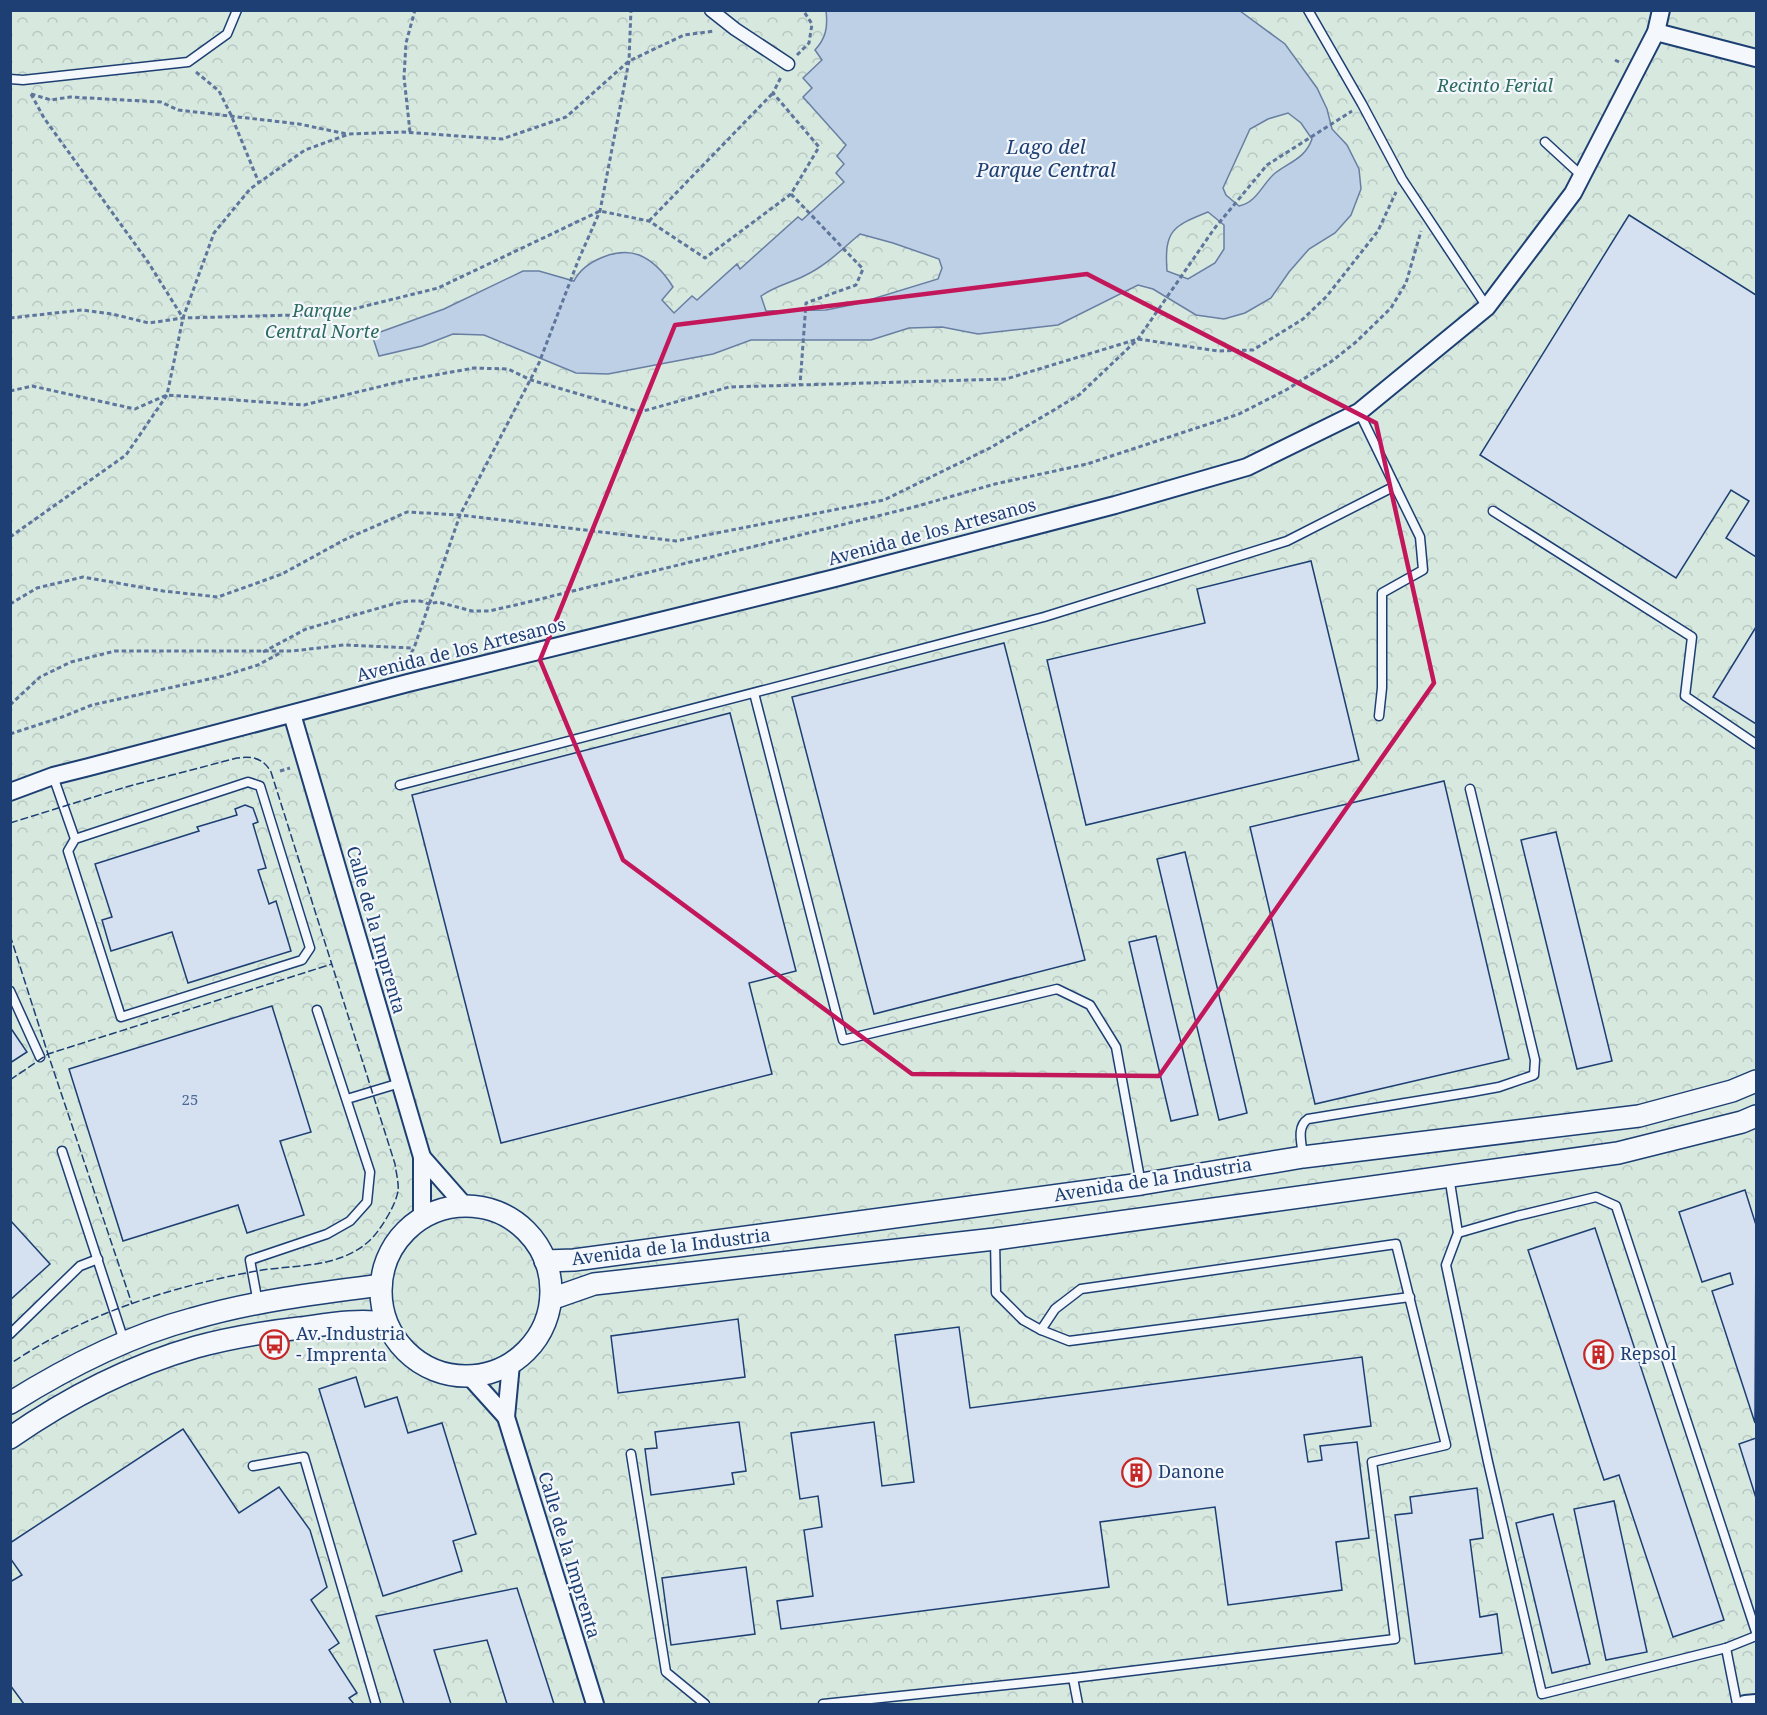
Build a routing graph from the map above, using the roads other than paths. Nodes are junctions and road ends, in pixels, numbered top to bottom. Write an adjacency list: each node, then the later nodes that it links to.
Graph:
1 (237, 10): 8 (lane)
2 (711, 10): 7 (street)
3 (1308, 10): 11 (lane)
4 (1661, 10): 5 (street, Avenida de los Artesanos)
5 (1656, 32): 6 (street); 10 (street, Avenida de los Artesanos)
6 (1756, 58)
7 (788, 64)
8 (10, 79)
9 (1545, 142): 10 (lane)
10 (1583, 177): 11 (street, Avenida de los Artesanos)
11 (1487, 307): 12 (street, Avenida de los Artesanos)
12 (1359, 412): 13 (lane); 16 (street, Avenida de los Artesanos)
13 (1395, 486): 15 (lane); 17 (lane)
14 (1492, 511): 18 (lane)
15 (754, 693): 20 (lane); 35 (lane)
16 (292, 714): 19 (street, Avenida de los Artesanos); 28 (street, Calle de la Imprenta)
17 (1379, 716)
18 (1756, 744)
19 (53, 776): 22 (street, Avenida de los Artesanos); 23 (lane)
20 (400, 785)
21 (1470, 789): 33 (lane)
22 (10, 792)
23 (75, 839): 23 (lane)
24 (10, 991): 26 (lane)
25 (317, 1010): 29 (lane)
26 (40, 1057)
27 (1756, 1081): 33 (street, Avenida de la Industria)
28 (400, 1083): 29 (lane); 32 (street, Calle de la Imprenta)
29 (347, 1099): 45 (lane)
30 (1756, 1116): 34 (street, Avenida de la Industria)
31 (62, 1151): 40 (lane)
32 (422, 1157): 36 (street, Calle de la Imprenta); 37 (street, Calle de la Imprenta)
33 (1303, 1157): 35 (street, Avenida de la Industria)
34 (1449, 1176): 38 (lane); 39 (street, Avenida de la Industria)
35 (1141, 1184): 41 (street, Avenida de la Industria)
36 (465, 1206): 37 (street); 41 (street)
37 (422, 1218): 42 (street)
38 (1458, 1233): 57 (lane); 58 (lane)
39 (995, 1239): 44 (street, Avenida de la Industria); 47 (lane)
40 (98, 1260): 48 (lane); 49 (lane)
41 (545, 1261): 44 (street)
42 (381, 1285): 45 (street); 46 (street)
43 (1410, 1297): 47 (lane); 47 (lane); 59 (lane)
44 (551, 1299): 50 (street)
45 (258, 1303): 49 (street)
46 (386, 1323): 51 (street); 54 (street)
47 (1041, 1330)
48 (10, 1334)
49 (124, 1342): 52 (street)
50 (511, 1364): 51 (street); 53 (street, Calle de la Imprenta)
51 (471, 1377): 53 (street, Calle de la Imprenta)
52 (10, 1403)
53 (506, 1417): 62 (street, Calle de la Imprenta)
54 (10, 1438)
55 (632, 1454): 63 (lane)
56 (254, 1466): 61 (lane)
57 (1756, 1634): 58 (lane)
58 (1726, 1648): 66 (lane)
59 (1073, 1678): 64 (lane); 65 (lane)
60 (1756, 1702): 67 (street)
61 (376, 1704)
62 (594, 1704)
63 (705, 1704)
64 (823, 1704)
65 (1078, 1704)
66 (1737, 1704)
67 (1744, 1704)

